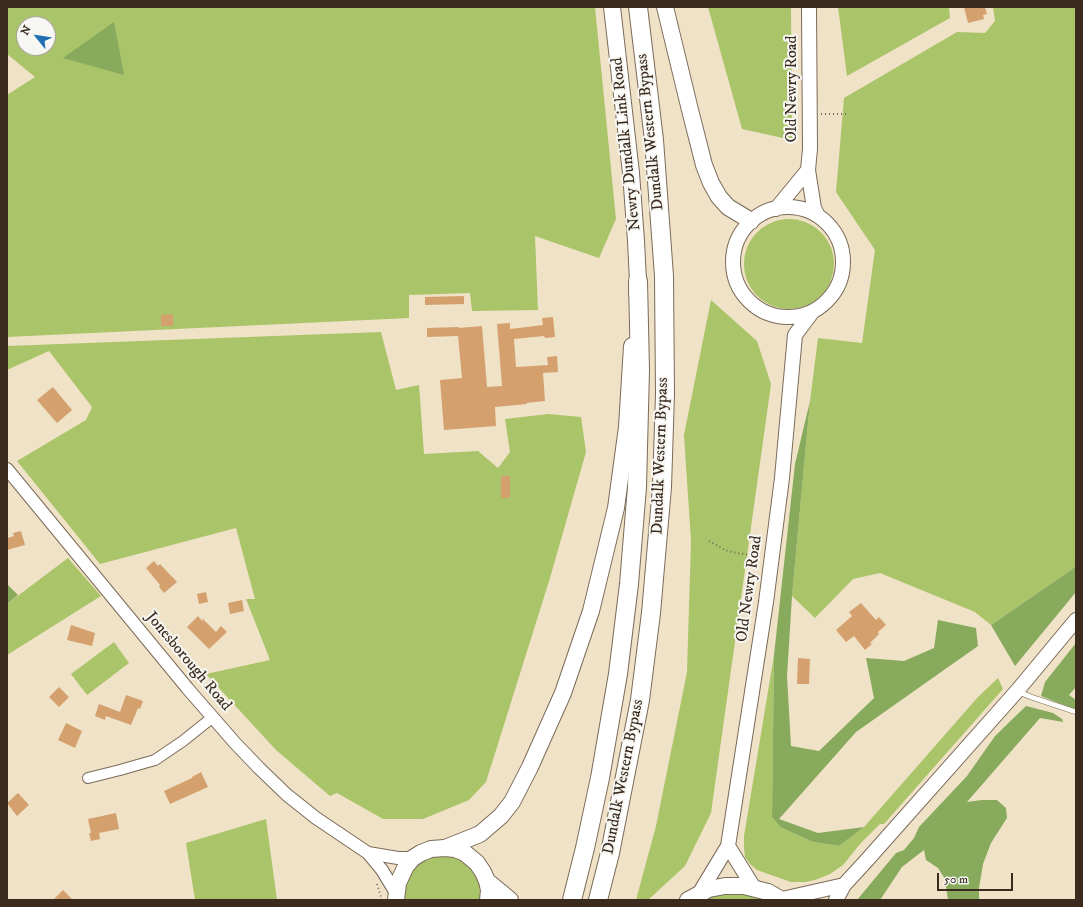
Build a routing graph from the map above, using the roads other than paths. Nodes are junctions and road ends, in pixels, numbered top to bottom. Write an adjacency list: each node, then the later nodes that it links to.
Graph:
1 (612, 7): 9 (main road, Newry Dundalk Link Road)
2 (638, 7): 31 (highway, Dundalk Western Bypass)
3 (665, 7): 8 (main road)
4 (809, 7): 5 (main road, Old Newry Road)
5 (808, 170): 6 (main road); 7 (main road, Old Newry Road)
6 (776, 209): 7 (main road); 8 (main road)
7 (818, 216): 10 (main road)
8 (751, 221): 11 (main road)
9 (638, 281): 20 (main road, Newry Dundalk Link Road); 30 (highway, Dundalk Western Bypass)
10 (813, 311): 11 (main road); 12 (main road)
11 (777, 316): 12 (main road)
12 (795, 335): 19 (main road, Old Newry Road)
13 (7, 469): 17 (street, Jonesborough Road)
14 (1076, 620): 15 (main road)
15 (1016, 691): 16 (lane); 24 (main road)
16 (1076, 712)
17 (213, 717): 18 (street); 21 (street, Jonesborough Road)
18 (88, 778)
19 (728, 846): 25 (main road); 27 (main road, Old Newry Road)
20 (445, 848): 22 (main road, Newry Dundalk Link Road); 23 (main road)
21 (368, 853): 22 (street, Jonesborough Road); 26 (street, Jonesborough Road)
22 (413, 858): 26 (main road)
23 (487, 881): 28 (main road); 29 (main road)
24 (844, 885): 32 (main road); 33 (main road)
25 (754, 888): 27 (main road); 32 (main road)
26 (396, 897)
27 (694, 897)
28 (488, 900)
29 (510, 900)
30 (572, 900)
31 (598, 900)
32 (782, 900)
33 (836, 900)

